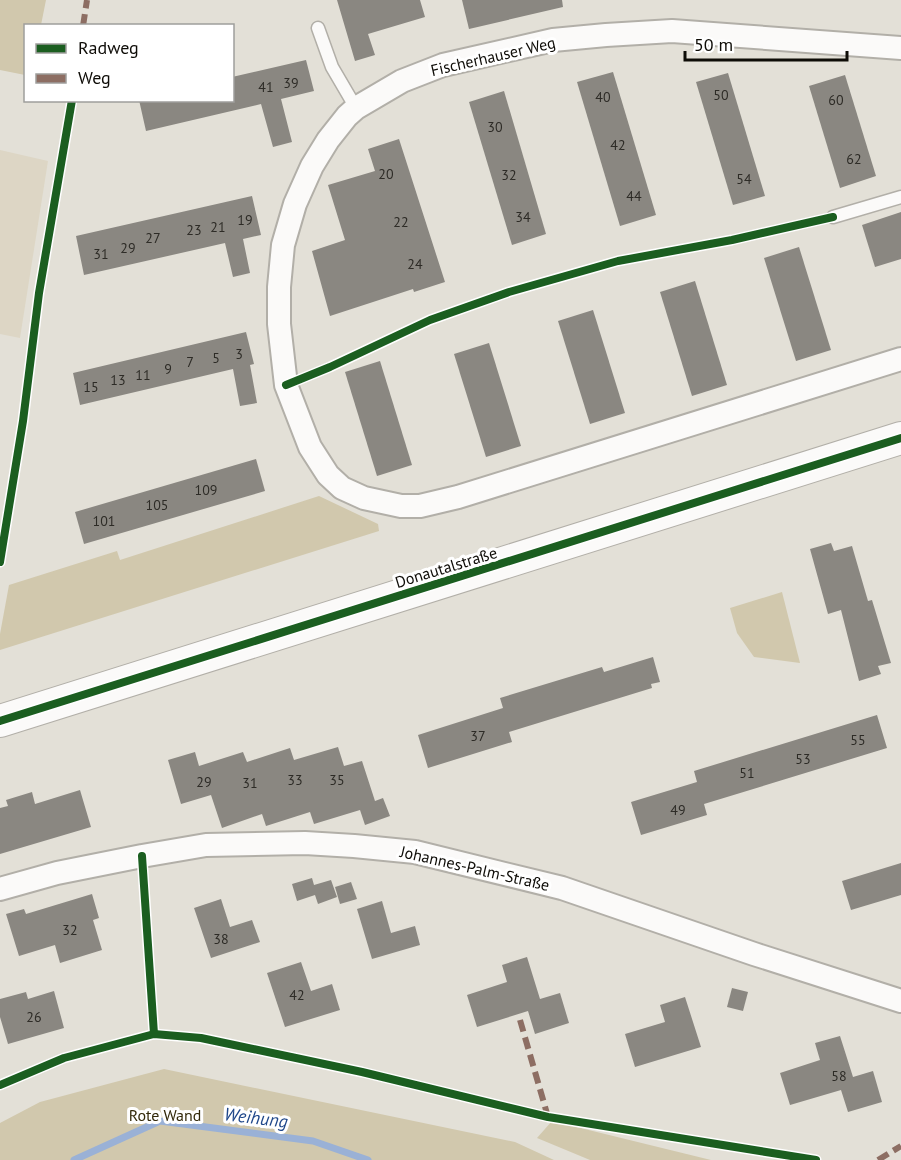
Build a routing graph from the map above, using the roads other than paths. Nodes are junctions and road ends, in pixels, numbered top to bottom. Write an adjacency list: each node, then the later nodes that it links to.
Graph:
1 (318, 28): 3 (lane)
2 (901, 48): 3 (street, Fischerhauser Weg)
3 (356, 108): 6 (street, Fischerhauser Weg)
4 (901, 197): 5 (lane)
5 (833, 217)
6 (901, 359)
7 (901, 438): 8 (main road, Donautalstraße)
8 (0, 722)
9 (0, 889): 10 (street, Johannes-Palm-Straße)
10 (901, 1001)

